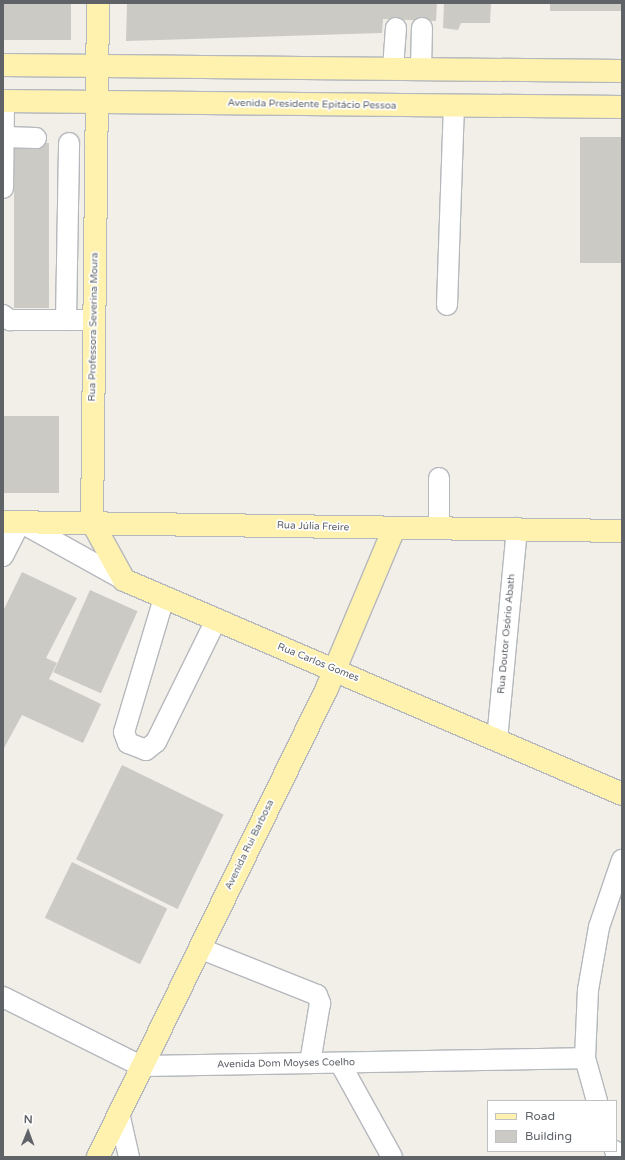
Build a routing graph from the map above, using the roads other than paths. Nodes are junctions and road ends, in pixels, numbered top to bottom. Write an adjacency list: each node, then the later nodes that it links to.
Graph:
1 (98, 3): 4 (main road, Rua Professora Severina Moura)
2 (396, 28): 6 (street)
3 (422, 28): 7 (street)
4 (95, 65): 5 (main road); 6 (main road); 10 (main road, Rua Professora Severina Moura)
5 (3, 66)
6 (393, 68): 7 (main road)
7 (421, 68): 8 (main road)
8 (622, 71)
9 (4, 101): 10 (main road, Avenida Presidente Epitácio Pessoa); 13 (street)
10 (96, 102): 11 (main road, Avenida Presidente Epitácio Pessoa); 16 (main road, Rua Professora Severina Moura)
11 (454, 107): 12 (main road, Avenida Presidente Epitácio Pessoa); 19 (street)
12 (622, 107)
13 (4, 137): 14 (street); 18 (street)
14 (36, 138)
15 (69, 143): 17 (street)
16 (95, 166): 17 (street); 22 (main road, Rua Professora Severina Moura)
17 (68, 167): 21 (street)
18 (3, 188)
19 (447, 305)
20 (3, 315): 21 (street)
21 (66, 320): 22 (street)
22 (94, 320): 25 (main road, Rua Professora Severina Moura)
23 (439, 478): 28 (street)
24 (12, 522): 25 (main road, Rua Júlia Freire); 30 (street); 31 (street, Rua Carlos Gomes)
25 (92, 522): 27 (main road, Rua Júlia Freire); 31 (main road, Rua Professora Severina Moura)
26 (517, 528): 28 (main road, Rua Júlia Freire); 29 (main road, Rua Júlia Freire); 35 (street, Rua Doutor Osório Abath)
27 (394, 529): 28 (main road, Rua Júlia Freire); 34 (main road, Avenida Rui Barbosa)
28 (439, 529)
29 (622, 531)
30 (3, 556)
31 (124, 580): 32 (main road, Rua Carlos Gomes)
32 (164, 598): 33 (main road, Rua Carlos Gomes); 33 (street)
33 (216, 620): 34 (main road, Rua Carlos Gomes)
34 (334, 671): 35 (main road, Rua Carlos Gomes); 38 (main road, Avenida Rui Barbosa)
35 (497, 740): 36 (main road, Rua Carlos Gomes)
36 (622, 794)
37 (622, 860): 40 (street)
38 (199, 948): 42 (street); 43 (main road, Avenida Rui Barbosa)
39 (3, 997): 43 (street, Avenida Dom Moyses Coelho)
40 (585, 1058): 41 (street, Avenida Dom Moyses Coelho); 44 (street)
41 (340, 1062): 42 (street, Avenida Dom Moyses Coelho); 48 (street)
42 (310, 1063): 43 (street, Avenida Dom Moyses Coelho)
43 (141, 1066): 45 (main road, Avenida Rui Barbosa)
44 (597, 1100)
45 (120, 1113): 46 (main road, Avenida Rui Barbosa); 47 (street)
46 (98, 1157)
47 (129, 1157)
48 (392, 1157)

